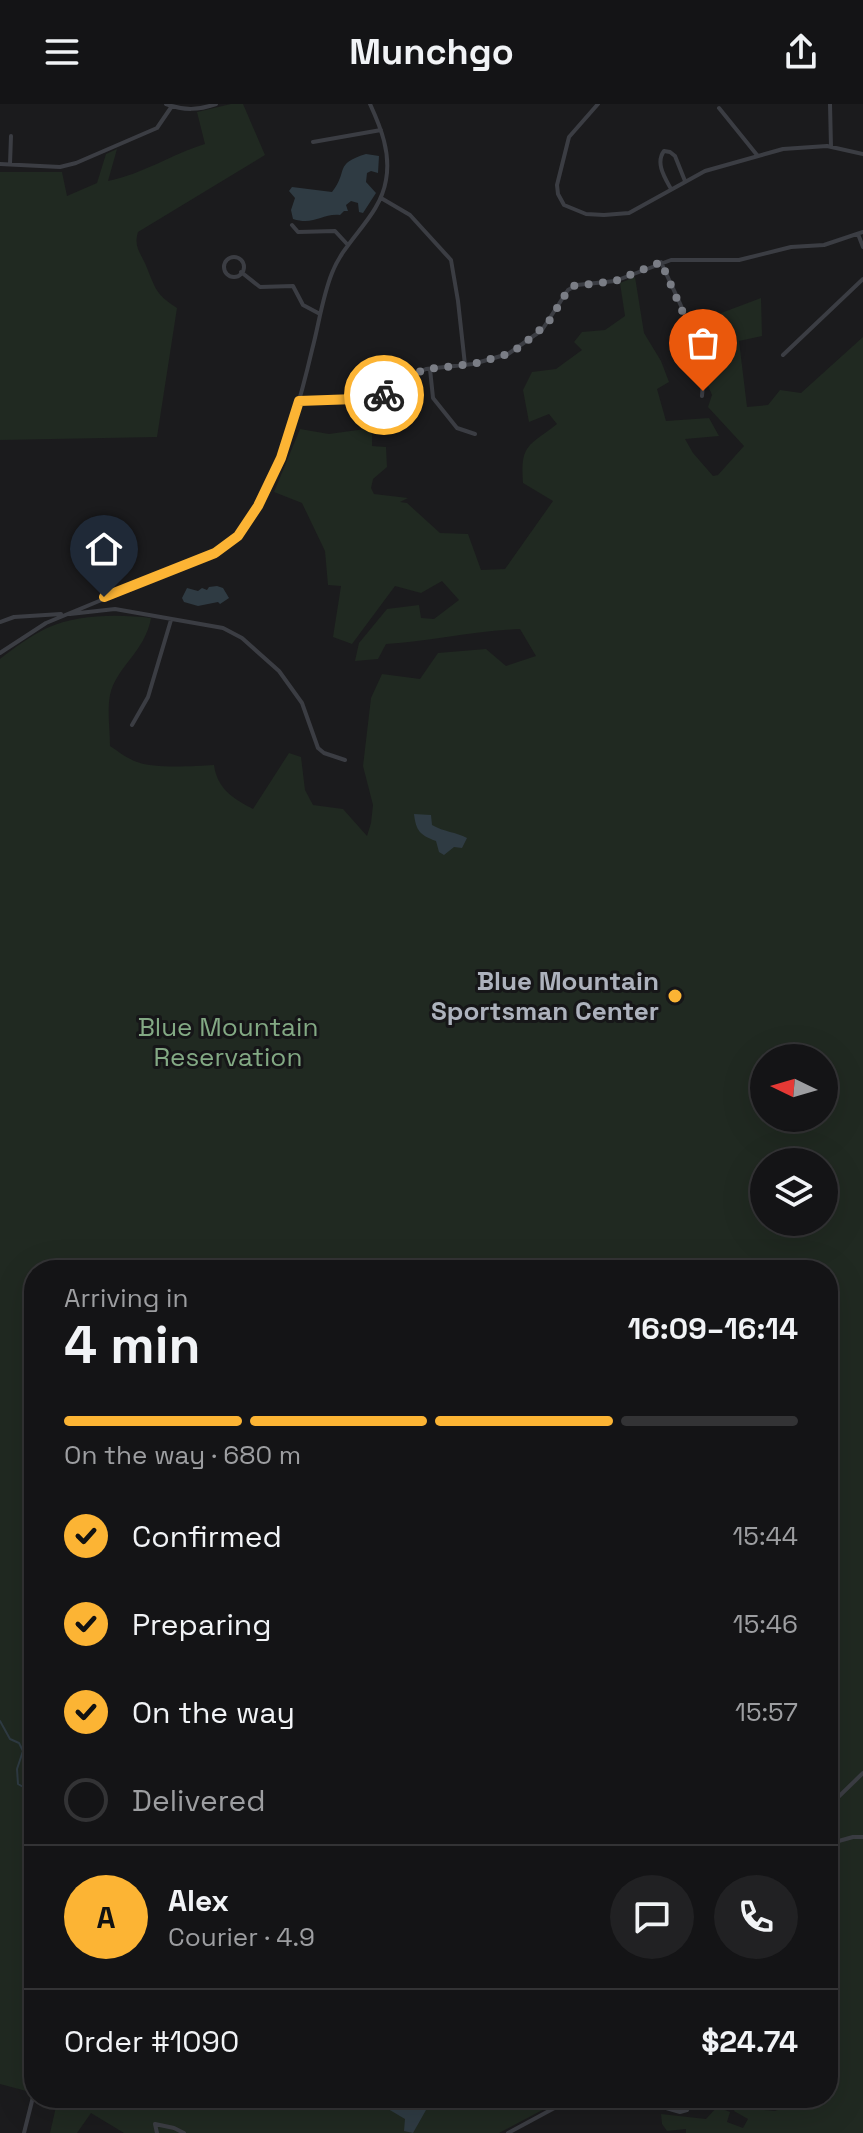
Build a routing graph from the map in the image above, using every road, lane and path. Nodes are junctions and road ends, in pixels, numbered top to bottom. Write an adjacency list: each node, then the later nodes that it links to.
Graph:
1 (216, 104): 5 (street)
2 (370, 104): 7 (street)
3 (598, 104): 16 (street)
4 (830, 104): 10 (street)
5 (171, 106): 14 (street)
6 (719, 108): 12 (street)
7 (381, 130): 9 (street); 17 (street)
8 (11, 136): 14 (street)
9 (313, 142)
10 (831, 147): 11 (street); 12 (street)
11 (863, 154)
12 (757, 155): 15 (street)
13 (0, 164): 14 (street)
14 (10, 164)
15 (685, 181): 16 (street); 16 (street)
16 (671, 189)
17 (381, 198): 20 (street); 27 (street)
18 (292, 225): 20 (street)
19 (860, 233): 21 (street); 22 (street)
20 (347, 244): 25 (street)
21 (863, 247)
22 (661, 262): 27 (street); 29 (street)
23 (241, 272): 23 (street); 25 (street)
24 (863, 279): 26 (street)
25 (320, 314): 30 (street)
26 (783, 355)
27 (465, 365): 28 (street)
28 (430, 369): 30 (street); 31 (street)
29 (702, 396)
30 (299, 401): 32 (street)
31 (475, 434)
32 (65, 614): 33 (street); 34 (street); 35 (street)
33 (171, 620): 36 (street); 37 (street)
34 (0, 622)
35 (0, 653)
36 (132, 725)
37 (345, 760)
38 (863, 1773): 39 (street)
39 (838, 1797)
40 (863, 1837): 41 (street)
41 (838, 1841)
42 (30, 2108): 49 (street)
43 (555, 2108): 46 (street)
44 (666, 2108): 45 (street)
45 (688, 2108)
46 (522, 2126): 48 (street); 53 (street)
47 (168, 2128): 50 (street); 51 (street); 52 (street)
48 (527, 2132)
49 (24, 2133)
50 (157, 2133)
51 (163, 2133)
52 (184, 2133)
53 (508, 2133)

